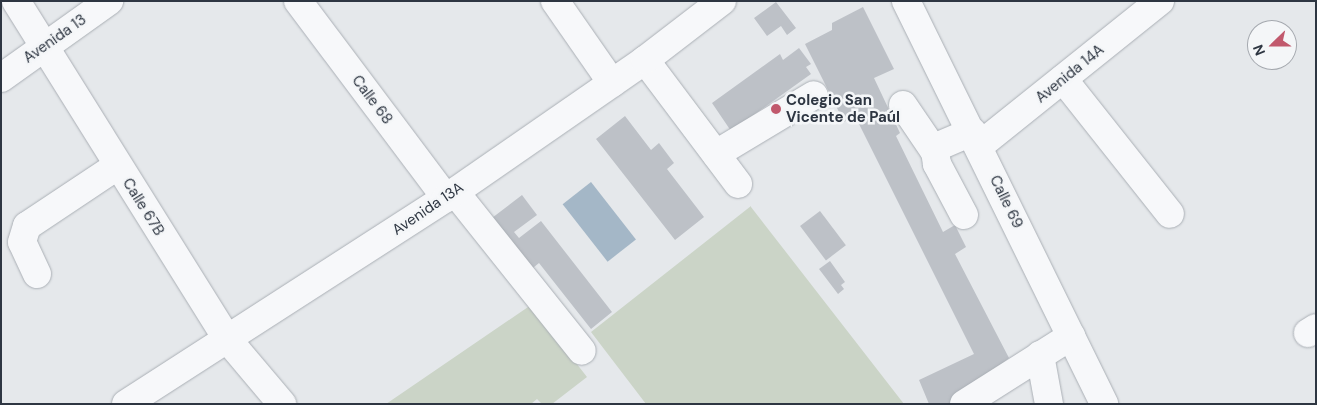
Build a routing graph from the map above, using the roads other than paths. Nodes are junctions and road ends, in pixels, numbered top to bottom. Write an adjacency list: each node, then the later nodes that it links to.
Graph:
1 (16, 1): 8 (street, Calle 67B)
2 (109, 1): 8 (street, Avenida 13)
3 (298, 1): 20 (street, Calle 68)
4 (555, 1): 12 (street)
5 (722, 1): 9 (street, Avenida 13A)
6 (906, 1): 15 (street, Calle 69)
7 (1160, 1): 11 (street, Avenida 14A)
8 (45, 46): 10 (street, Avenida 13); 18 (street, Calle 67B)
9 (645, 60): 12 (street, Avenida 13A); 17 (street)
10 (1, 78)
11 (1063, 79): 15 (street, Avenida 14A); 21 (street)
12 (612, 83): 20 (street, Avenida 13A)
13 (814, 95): 17 (street)
14 (904, 105): 16 (street)
15 (976, 139): 16 (street, Avenida 14A); 24 (street, Calle 69)
16 (935, 152): 22 (street)
17 (716, 154): 19 (street)
18 (117, 166): 23 (street); 25 (street, Calle 67B)
19 (738, 184)
20 (450, 195): 25 (street, Avenida 13A); 26 (street, Calle 68)
21 (1170, 214)
22 (964, 215)
23 (37, 274)
24 (1071, 336): 27 (street); 32 (street, Calle 69)
25 (228, 340): 28 (street, Avenida 13A); 29 (street, Calle 67B)
26 (582, 351)
27 (1040, 355): 30 (street); 31 (street)
28 (126, 404)
29 (282, 404)
30 (964, 404)
31 (1049, 404)
32 (1104, 404)

